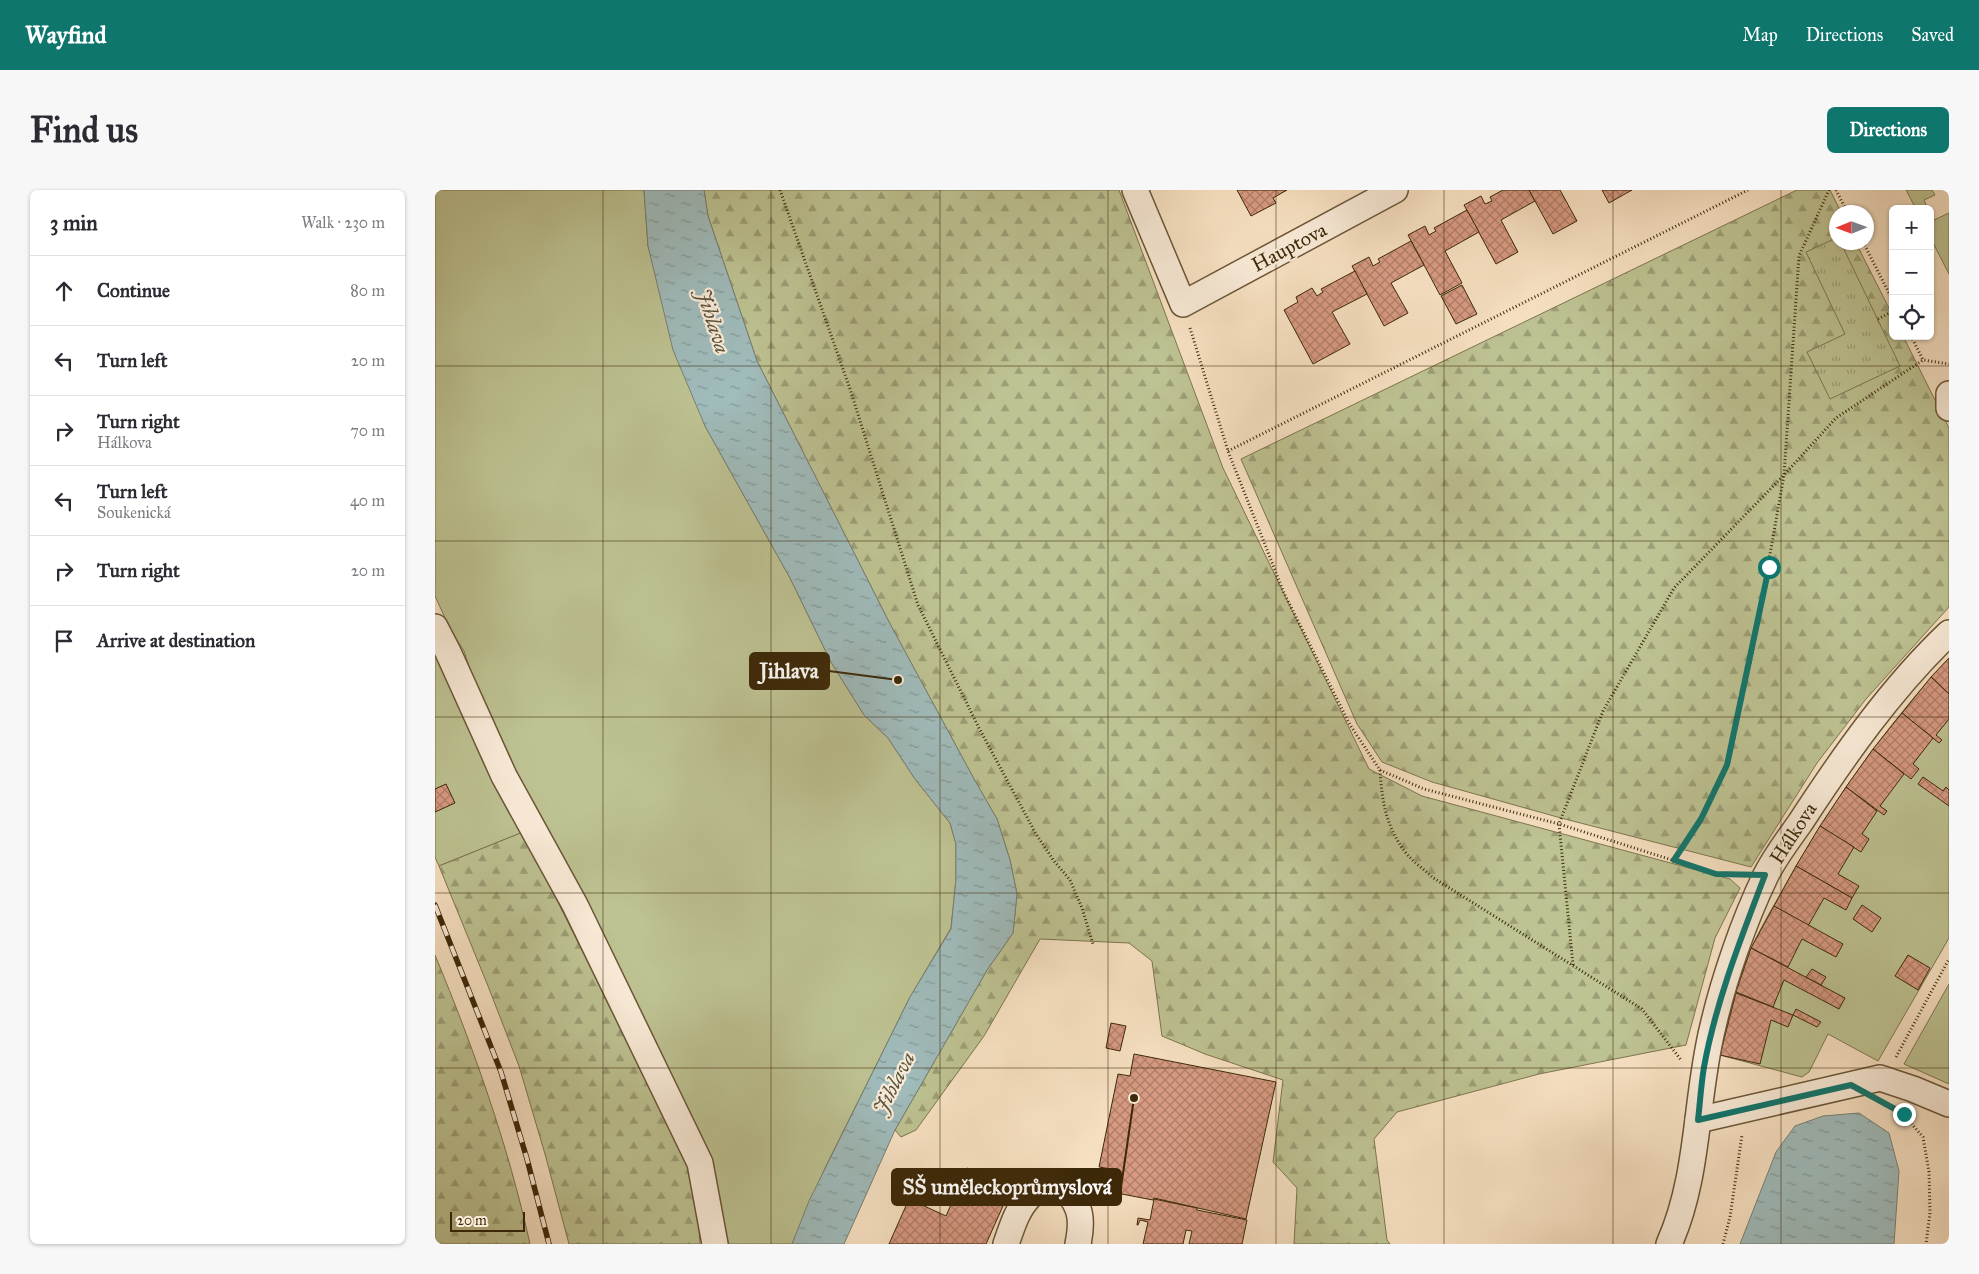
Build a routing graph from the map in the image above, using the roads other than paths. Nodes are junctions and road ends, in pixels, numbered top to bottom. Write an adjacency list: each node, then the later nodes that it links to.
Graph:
1 (1135, 190): 2 (street, Hauptova)
2 (1395, 190)
3 (1949, 394): 4 (street)
4 (1949, 408)
5 (435, 627): 9 (street)
6 (1949, 633): 8 (street, Hálkova)
7 (1949, 1104): 8 (street)
8 (1698, 1120): 12 (street, Hálkova)
9 (715, 1244)
10 (1006, 1244): 11 (street)
11 (1078, 1244)
12 (1669, 1244)

